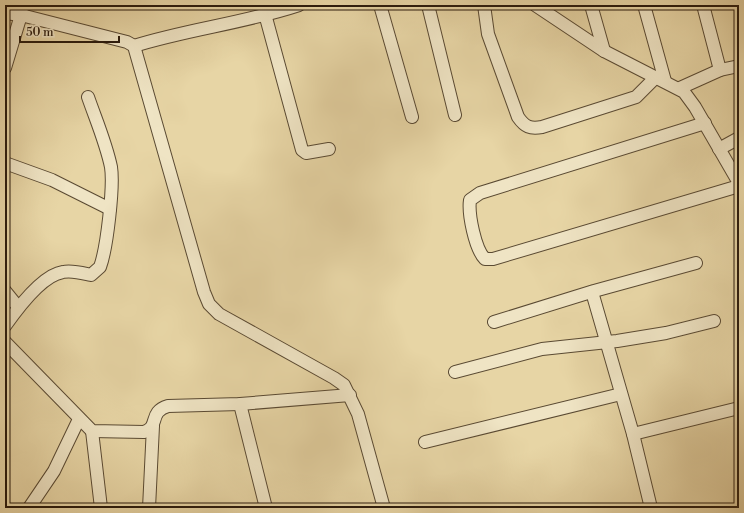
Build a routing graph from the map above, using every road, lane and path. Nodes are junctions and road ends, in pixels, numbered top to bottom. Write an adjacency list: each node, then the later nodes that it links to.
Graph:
1 (299, 5): 11 (street)
2 (380, 5): 22 (street)
3 (428, 5): 21 (street)
4 (484, 5): 18 (street)
5 (535, 5): 13 (street)
6 (591, 5): 13 (street)
7 (644, 5): 18 (street)
8 (703, 5): 17 (street)
9 (21, 10): 10 (street); 12 (street); 14 (street)
10 (5, 13)
11 (265, 14): 12 (street); 25 (street)
12 (134, 46): 42 (street)
13 (604, 51): 18 (street)
14 (7, 55): 16 (street)
15 (739, 66): 17 (street)
16 (5, 68)
17 (720, 70): 19 (street)
18 (661, 79): 19 (street)
19 (680, 88): 23 (street)
20 (88, 97): 30 (street)
21 (455, 115)
22 (412, 117)
23 (705, 123): 26 (street); 29 (street)
24 (739, 138): 26 (street)
25 (329, 149)
26 (719, 149): 28 (street)
27 (5, 162): 30 (street)
28 (739, 183)
29 (739, 186)
30 (110, 209): 34 (street)
31 (696, 263): 33 (street)
32 (5, 291): 34 (street)
33 (592, 292): 36 (street); 39 (street)
34 (18, 307): 37 (street)
35 (714, 321): 39 (street)
36 (494, 322)
37 (5, 326)
38 (5, 342): 45 (street)
39 (606, 342): 40 (street); 41 (street)
40 (455, 372)
41 (621, 394): 48 (street); 49 (street)
42 (350, 395): 43 (street); 54 (street)
43 (240, 404): 46 (street); 53 (street)
44 (739, 408): 48 (street)
45 (79, 419): 47 (street); 50 (street)
46 (153, 426): 47 (street); 52 (street)
47 (92, 431): 51 (street)
48 (633, 434): 55 (street)
49 (425, 442)
50 (28, 508)
51 (101, 508)
52 (149, 508)
53 (266, 508)
54 (384, 508)
55 (651, 508)

